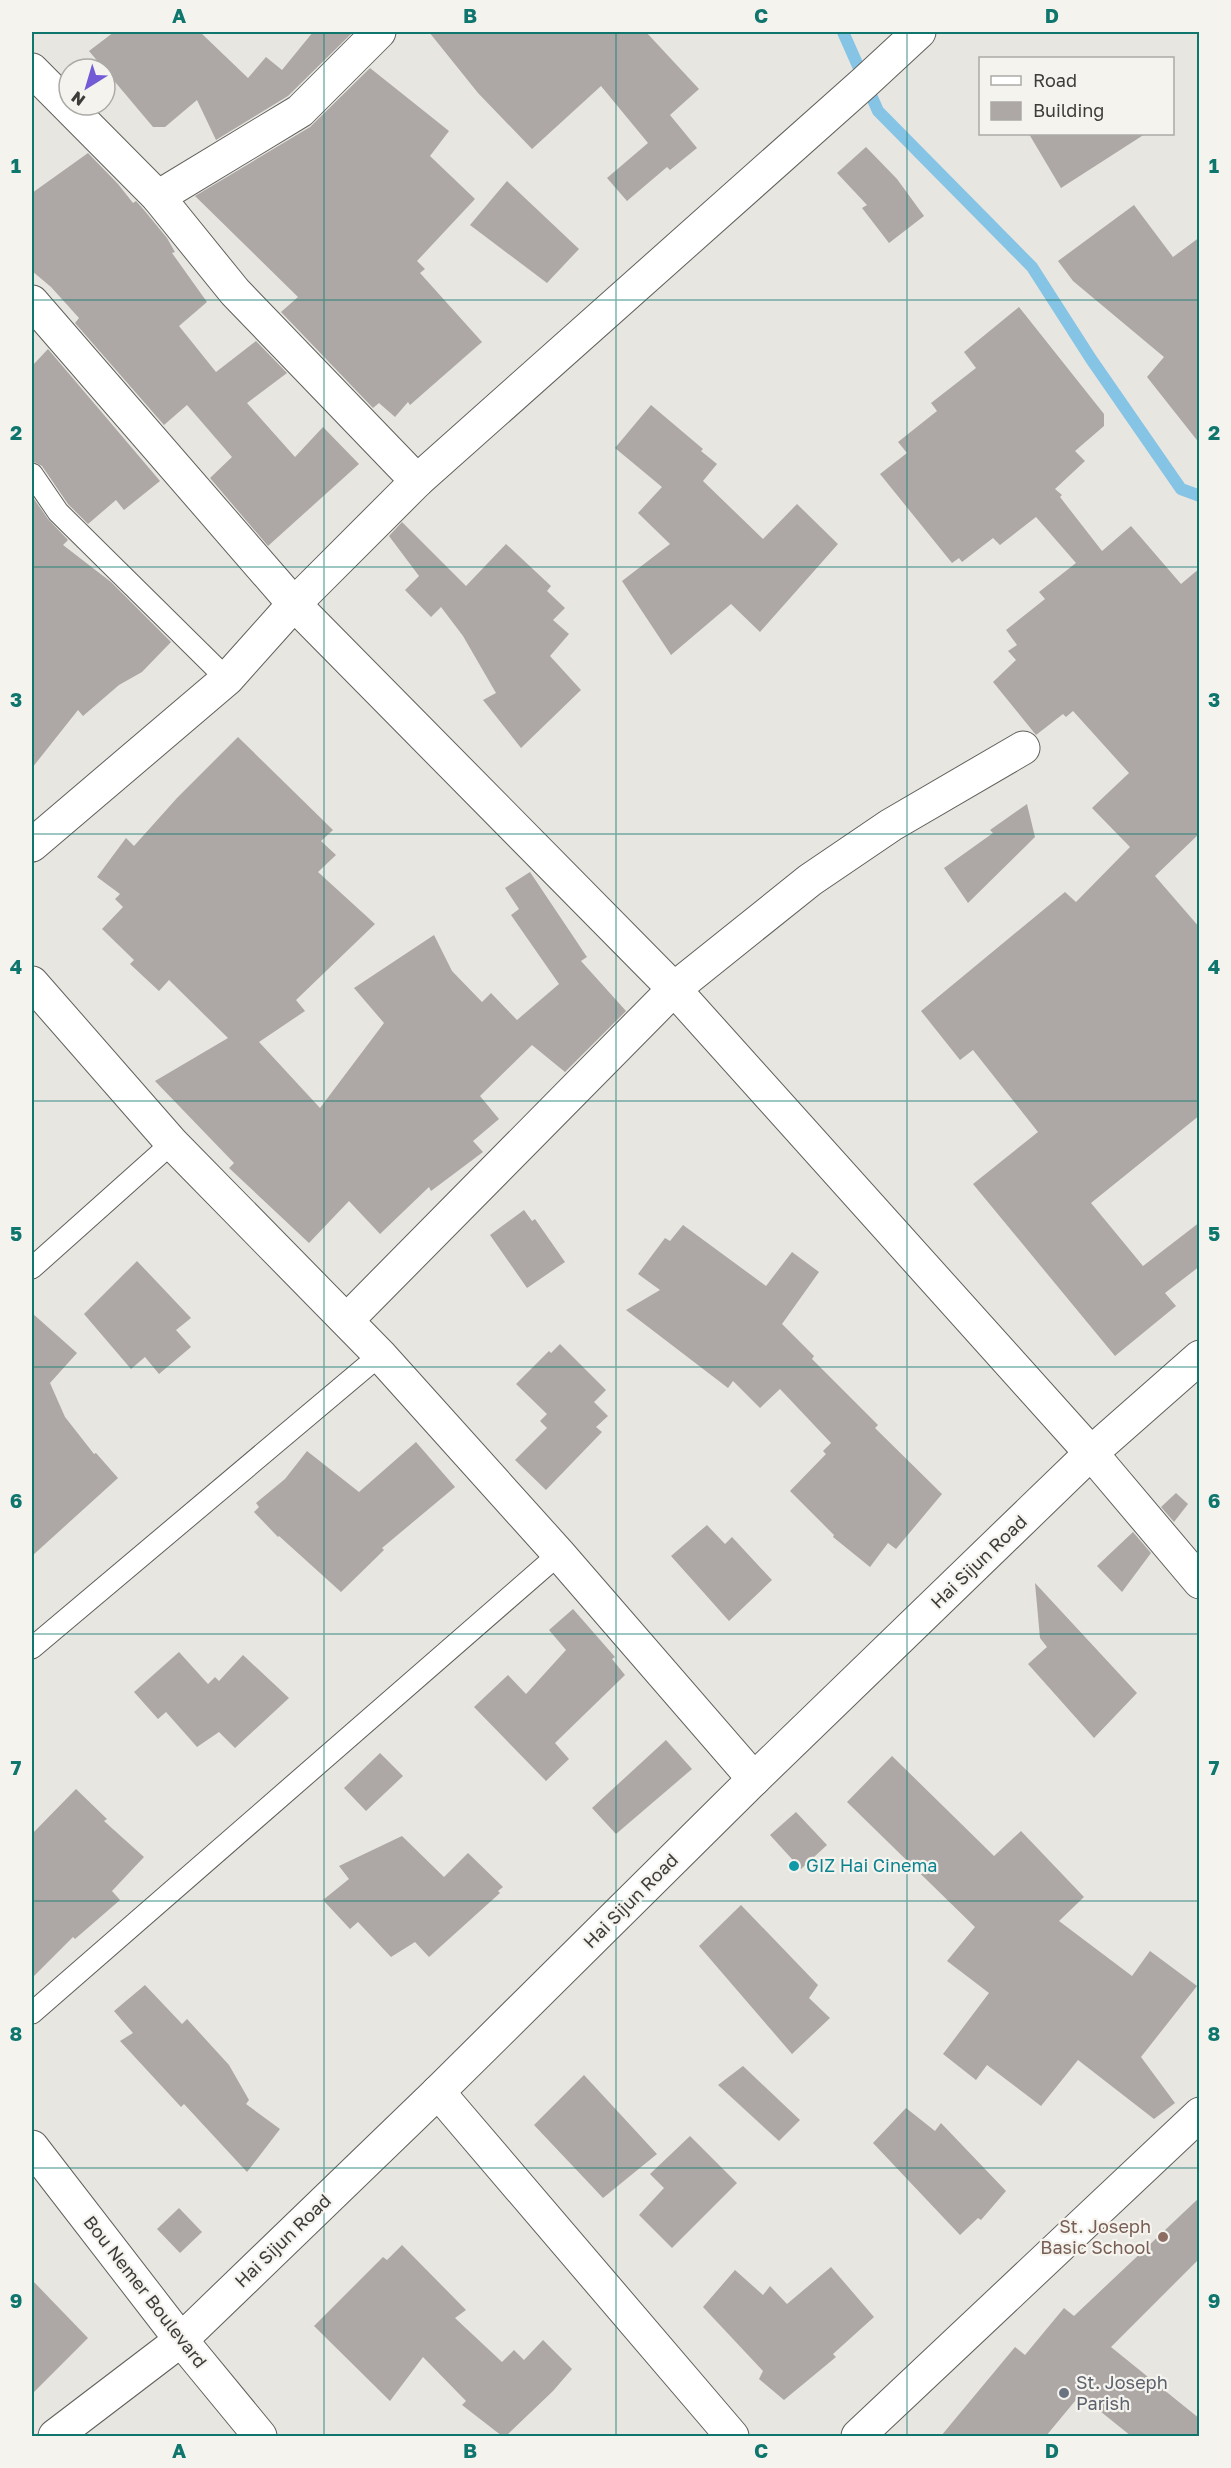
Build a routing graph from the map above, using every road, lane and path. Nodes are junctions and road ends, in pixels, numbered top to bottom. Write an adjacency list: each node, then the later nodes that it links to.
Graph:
1 (379, 32): 4 (street)
2 (919, 32): 7 (street)
3 (32, 70): 4 (street)
4 (158, 197): 7 (street)
5 (32, 302): 8 (street)
6 (32, 474): 9 (lane)
7 (417, 481): 8 (street)
8 (294, 604): 9 (street); 13 (street)
9 (227, 679): 11 (street)
10 (1023, 748): 13 (street)
11 (32, 845)
12 (32, 983): 14 (street)
13 (674, 989): 16 (street); 19 (street)
14 (172, 1143): 15 (lane); 16 (street)
15 (32, 1268)
16 (347, 1320): 17 (street)
17 (380, 1355): 20 (street); 22 (lane)
18 (1200, 1357): 19 (street, Hai Sijun Road)
19 (1091, 1453): 21 (street); 23 (street, Hai Sijun Road)
20 (559, 1554): 23 (street); 24 (lane)
21 (1200, 1582)
22 (32, 1648)
23 (754, 1779): 25 (street, Hai Sijun Road)
24 (32, 2013)
25 (438, 2092): 28 (street, Hai Sijun Road); 31 (street)
26 (1200, 2114): 32 (street)
27 (32, 2147): 28 (street, Bou Nemer Boulevard)
28 (181, 2340): 29 (street, Hai Sijun Road); 30 (street, Bou Nemer Boulevard)
29 (55, 2436)
30 (260, 2436)
31 (732, 2436)
32 (858, 2436)

